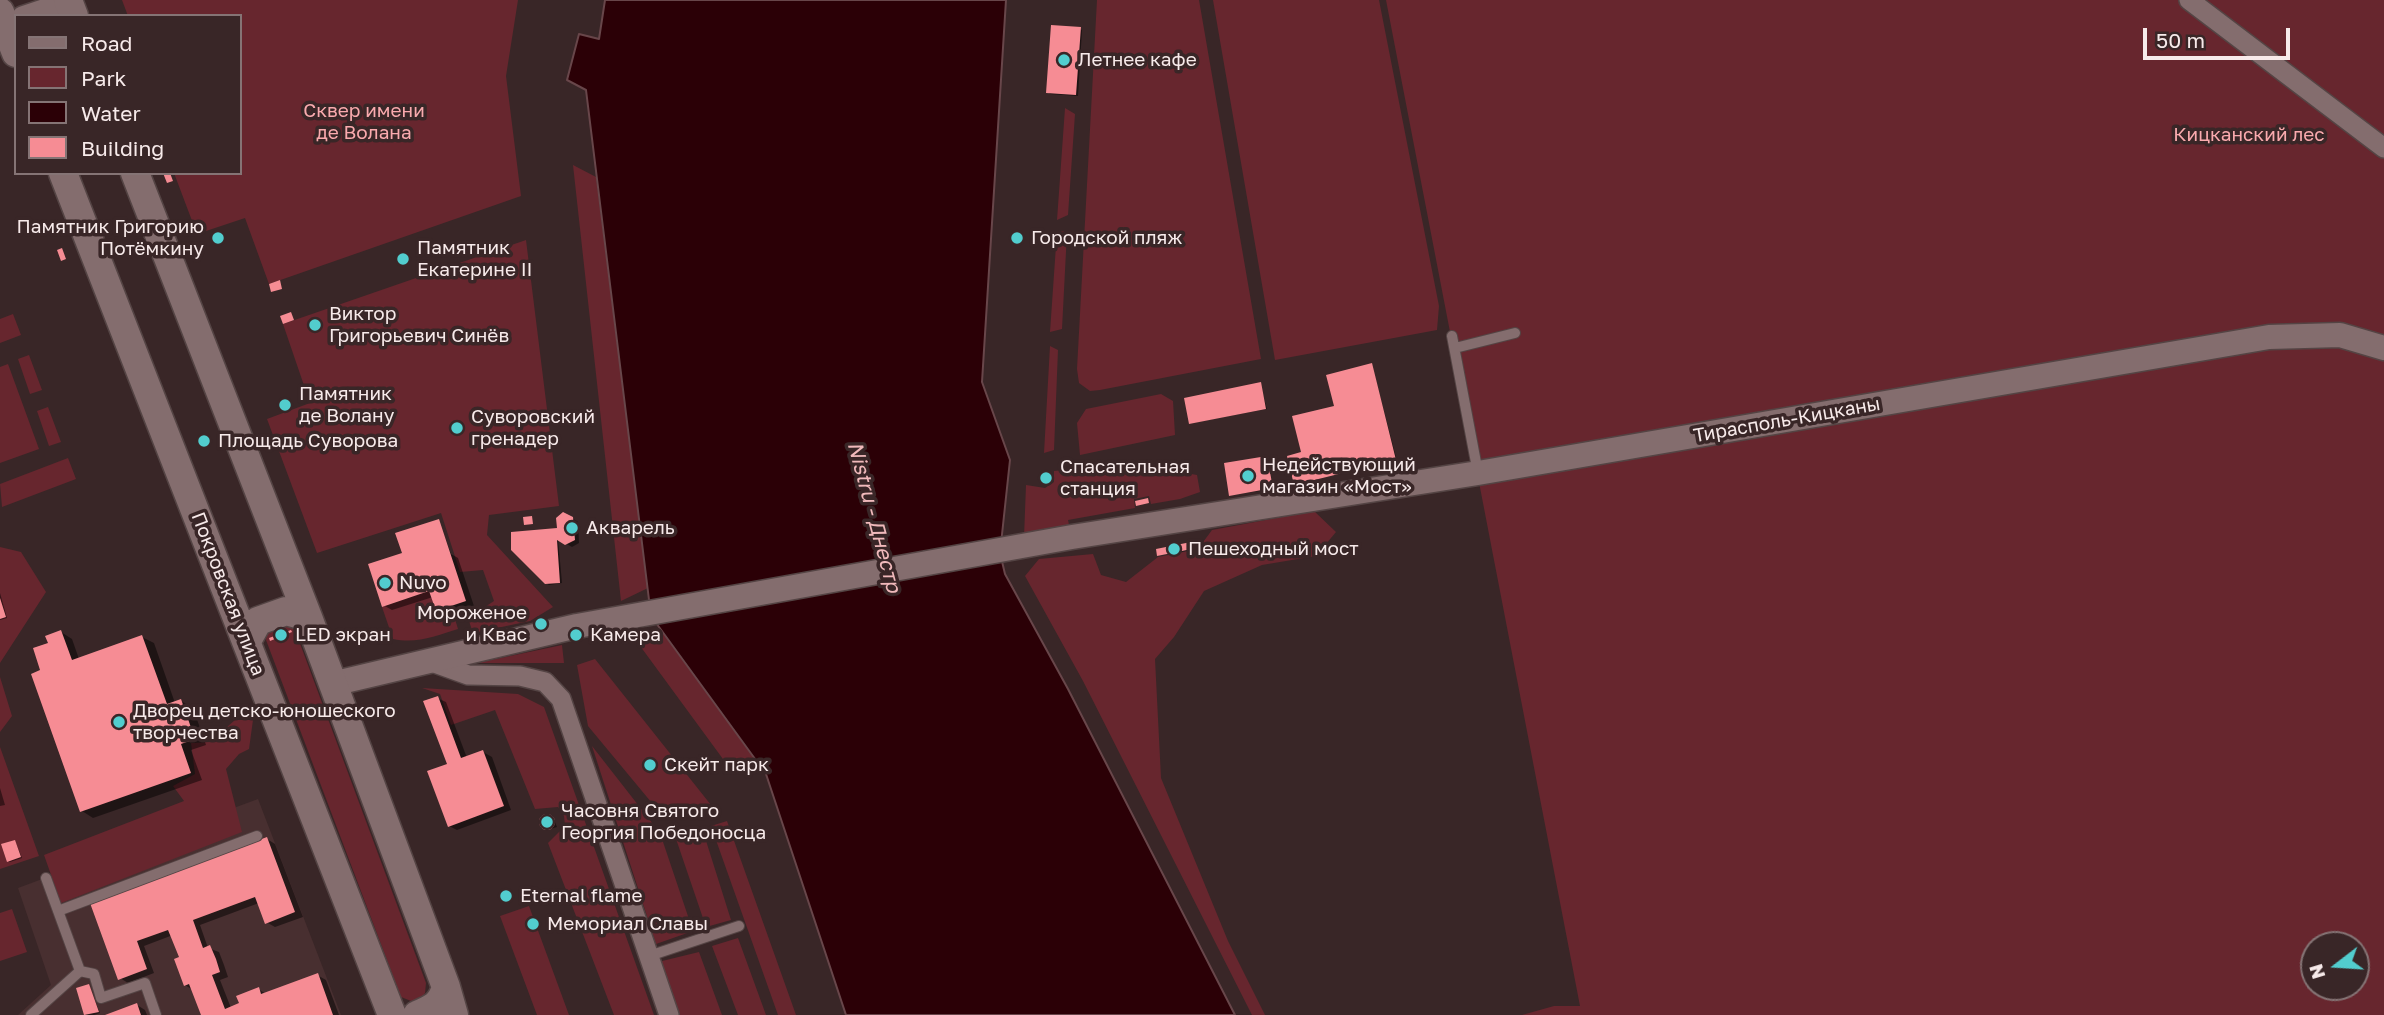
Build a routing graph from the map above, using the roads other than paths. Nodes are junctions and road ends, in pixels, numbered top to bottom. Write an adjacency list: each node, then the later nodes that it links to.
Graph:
1 (69, 0): 3 (street)
2 (2189, 0): 6 (street)
3 (20, 14)
4 (10, 17): 5 (main road)
5 (14, 41)
6 (2384, 149)
7 (64, 175): 15 (main road, Покровская улица)
8 (136, 175): 14 (main road)
9 (1515, 333): 11 (lane)
10 (1452, 336): 11 (lane)
11 (1455, 348): 13 (lane)
12 (2384, 348): 13 (street, Тирасполь-Кицканы)
13 (1478, 473): 16 (street, Тирасполь-Кицканы)
14 (308, 617): 15 (main road); 17 (main road)
15 (247, 641): 25 (main road, Покровская улица)
16 (429, 661): 17 (street, Тирасполь-Кицканы); 22 (street)
17 (332, 684): 24 (main road)
18 (257, 836): 20 (lane)
19 (46, 878): 20 (lane)
20 (58, 911): 23 (lane)
21 (739, 926): 22 (lane)
22 (648, 956): 30 (street)
23 (80, 971): 26 (lane); 27 (lane)
24 (446, 987): 28 (main road); 29 (main road)
25 (393, 1012)
26 (31, 1015)
27 (156, 1015)
28 (416, 1015)
29 (454, 1015)
30 (669, 1015)

